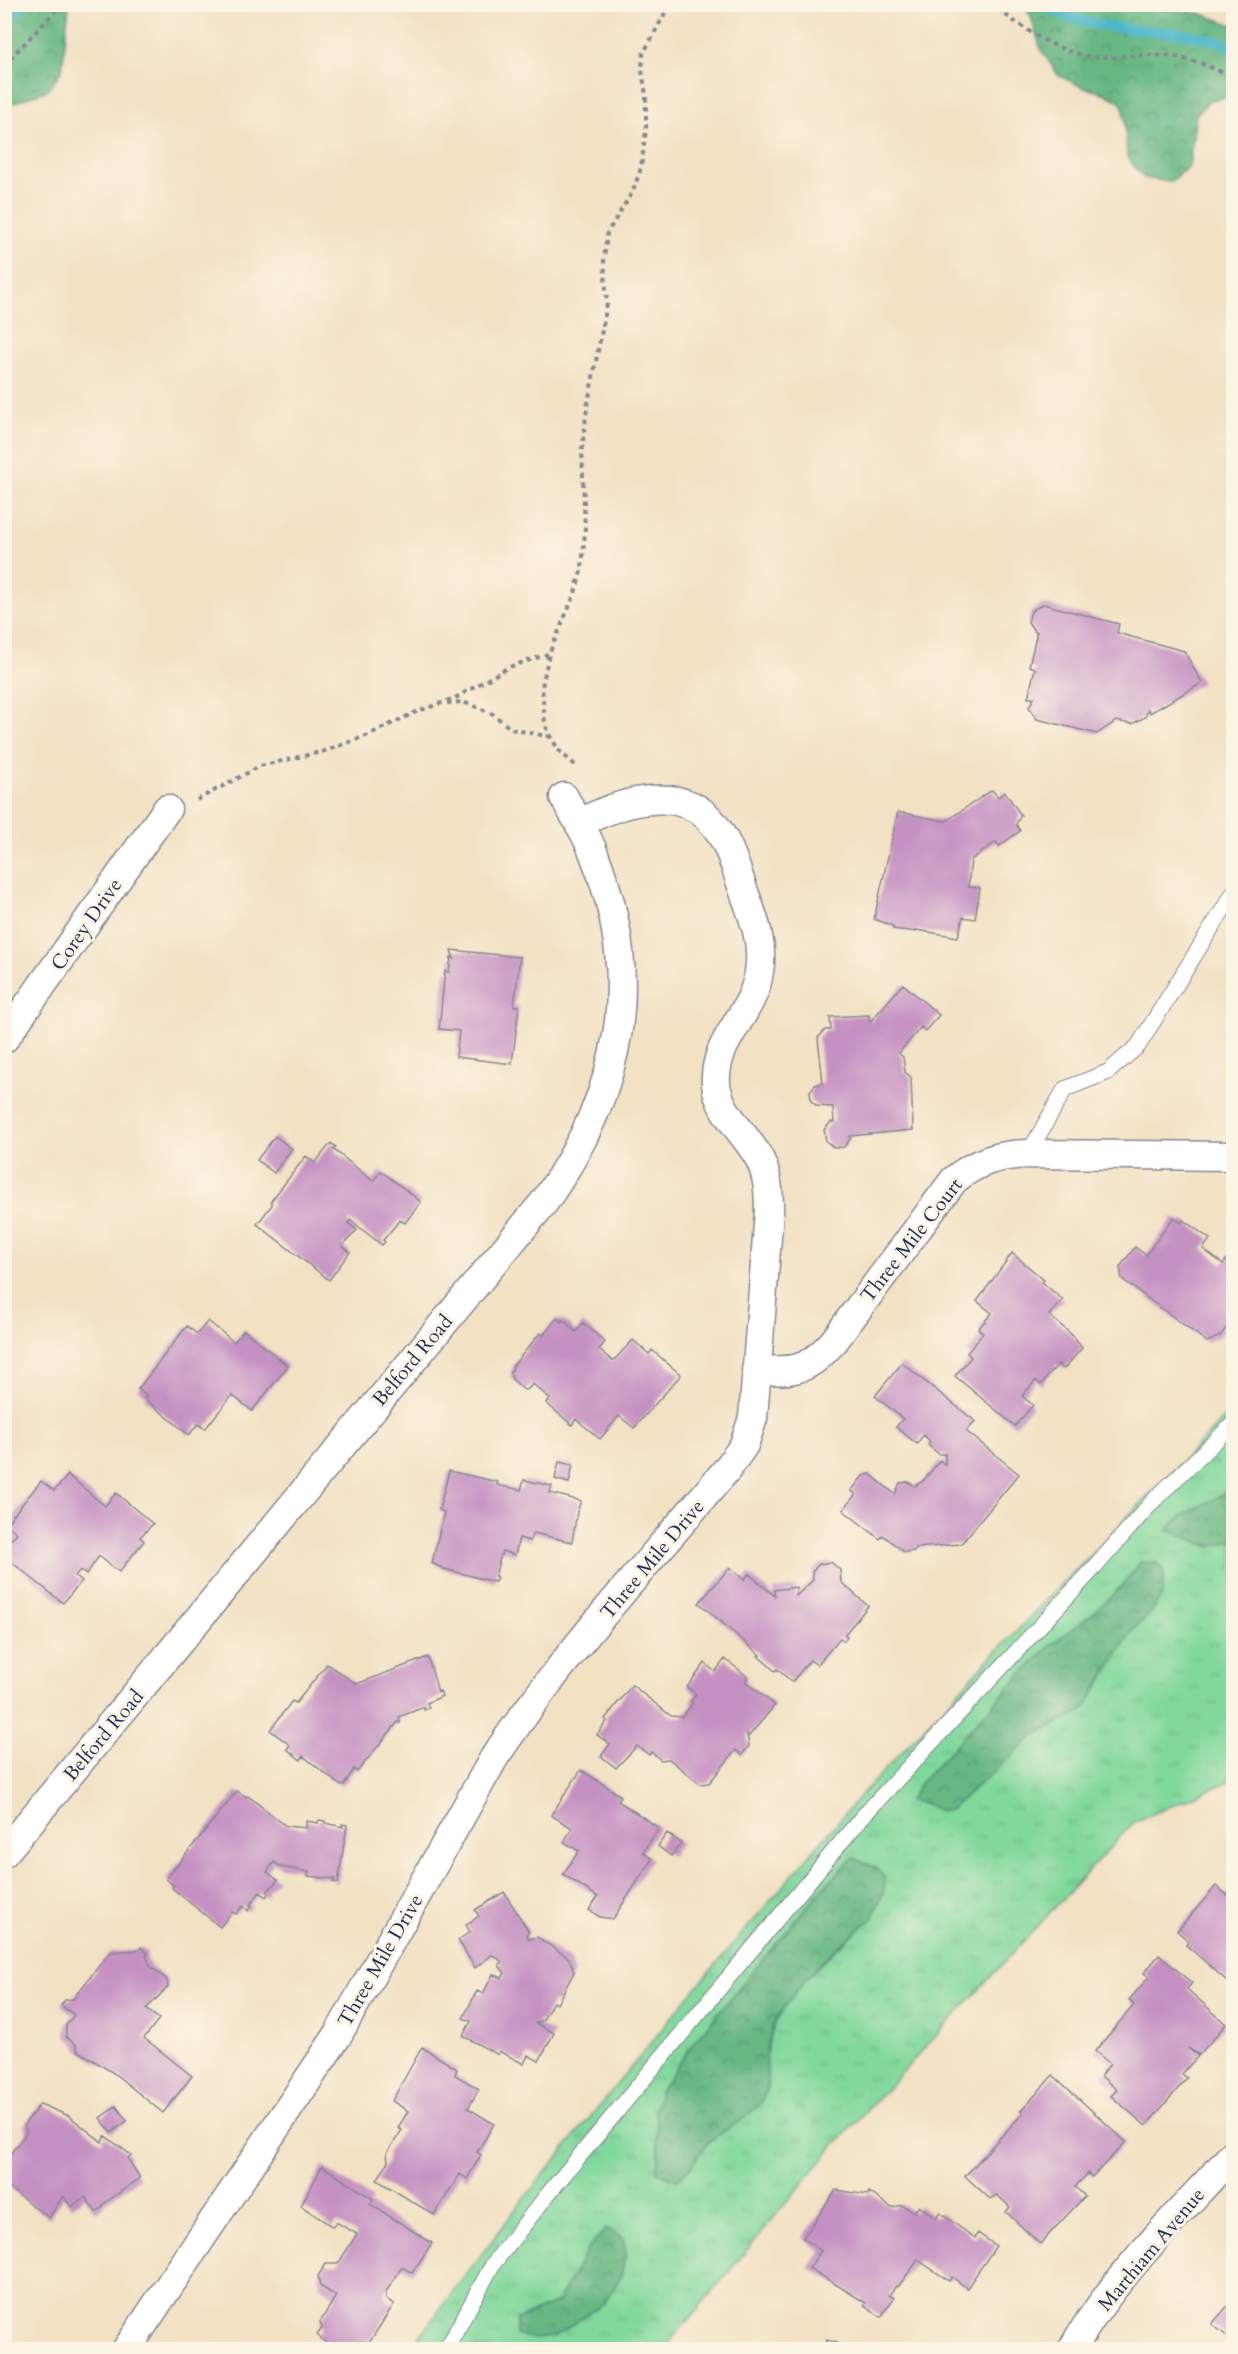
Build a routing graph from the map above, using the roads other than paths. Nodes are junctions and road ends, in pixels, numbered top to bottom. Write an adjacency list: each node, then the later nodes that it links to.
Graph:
1 (564, 796): 3 (street, Belford Road)
2 (167, 808): 5 (street, Corey Drive)
3 (579, 824): 8 (street, Three Mile Drive); 10 (street, Belford Road)
4 (1233, 892): 6 (lane)
5 (4, 1039)
6 (1028, 1154): 7 (street, Three Mile Court); 8 (street, Three Mile Court)
7 (1233, 1156)
8 (756, 1370): 12 (street, Three Mile Drive)
9 (1233, 1423): 13 (lane)
10 (4, 1853)
11 (1233, 2153): 14 (street, Marthiam Avenue)
12 (126, 2349)
13 (446, 2349)
14 (1072, 2349)

